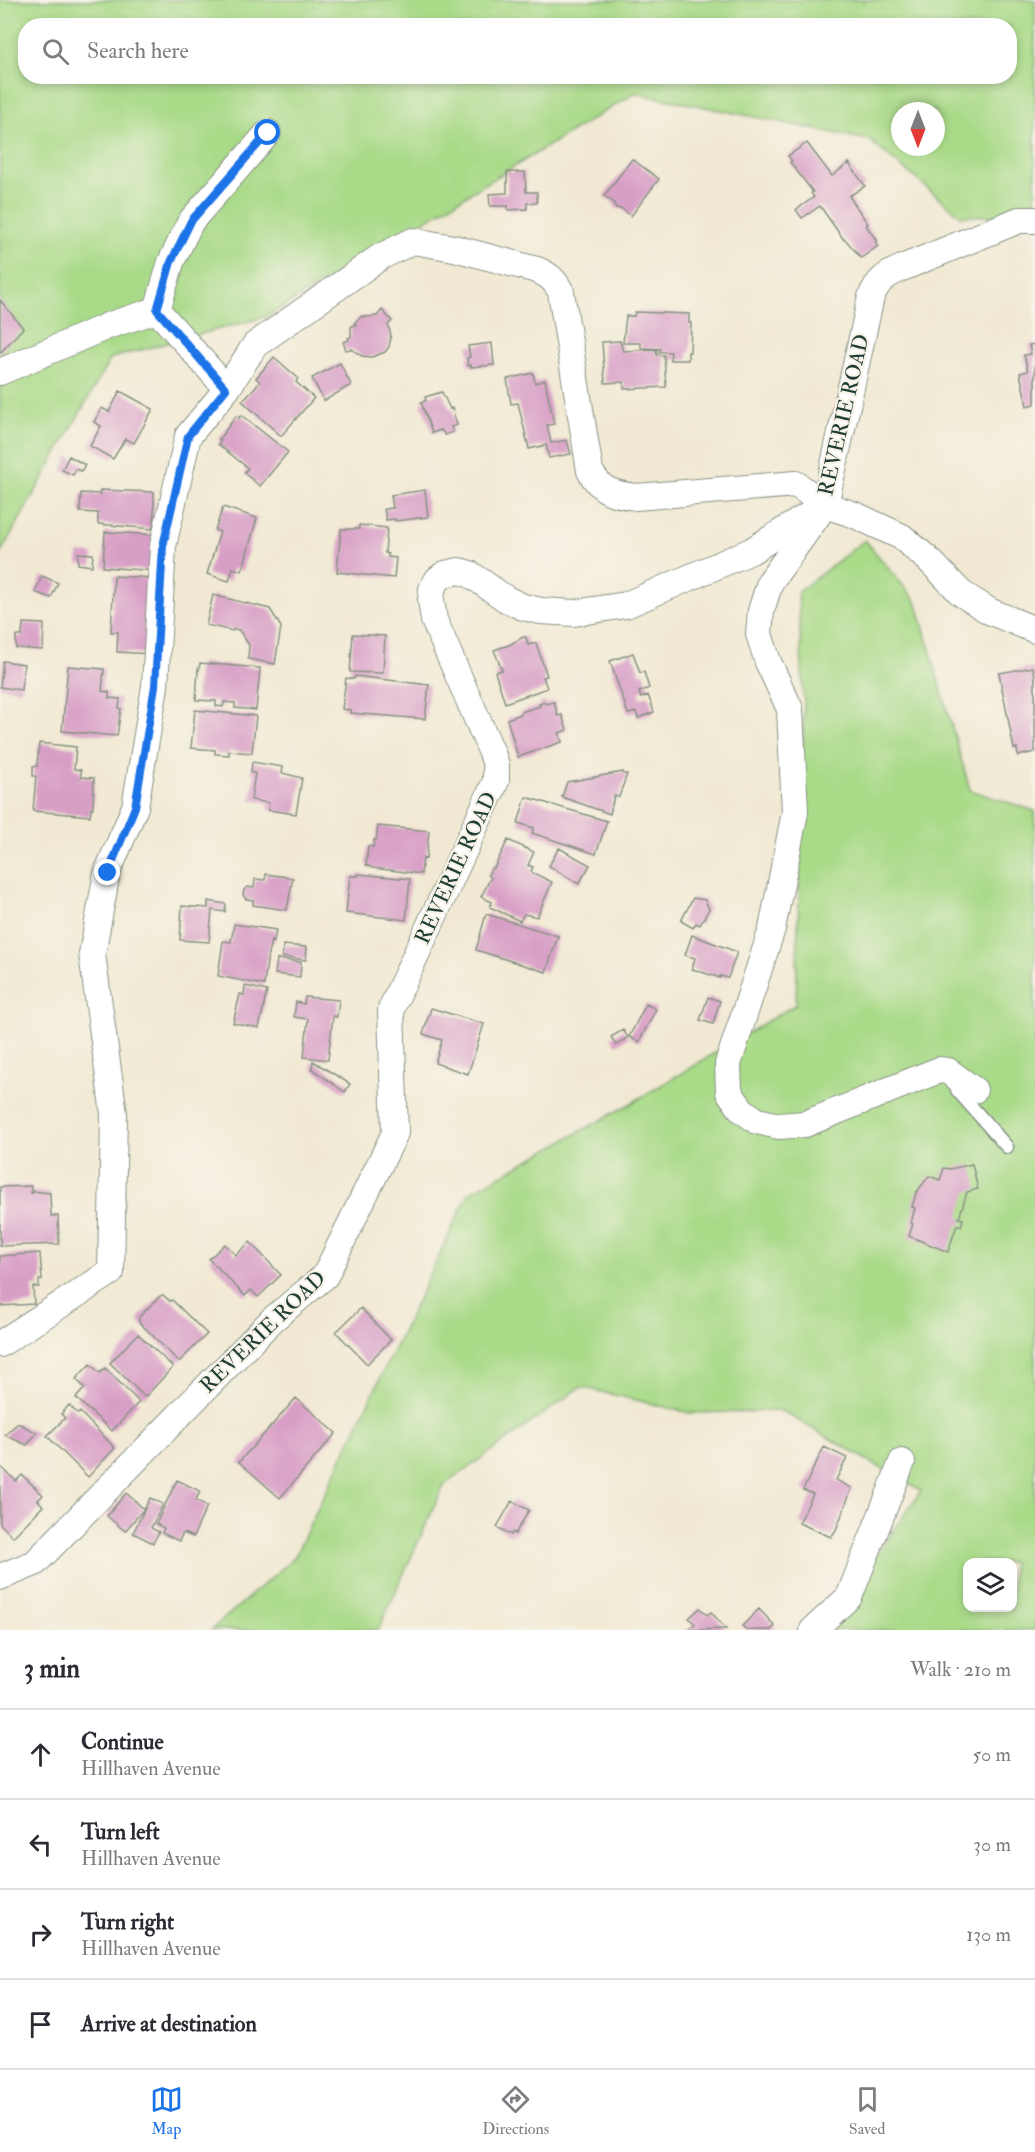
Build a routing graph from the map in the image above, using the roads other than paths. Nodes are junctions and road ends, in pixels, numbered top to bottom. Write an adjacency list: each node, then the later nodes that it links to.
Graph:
1 (268, 133): 3 (street)
2 (1035, 220): 6 (street, REVERIE ROAD)
3 (157, 310): 4 (street); 5 (street)
4 (0, 372)
5 (226, 389): 6 (street); 11 (street)
6 (825, 506): 7 (street); 8 (street); 13 (street, REVERIE ROAD)
7 (1035, 630)
8 (931, 1073): 9 (street); 10 (lane)
9 (974, 1090)
10 (1007, 1147)
11 (0, 1344)
12 (903, 1462): 14 (street)
13 (0, 1577)
14 (813, 1630)

